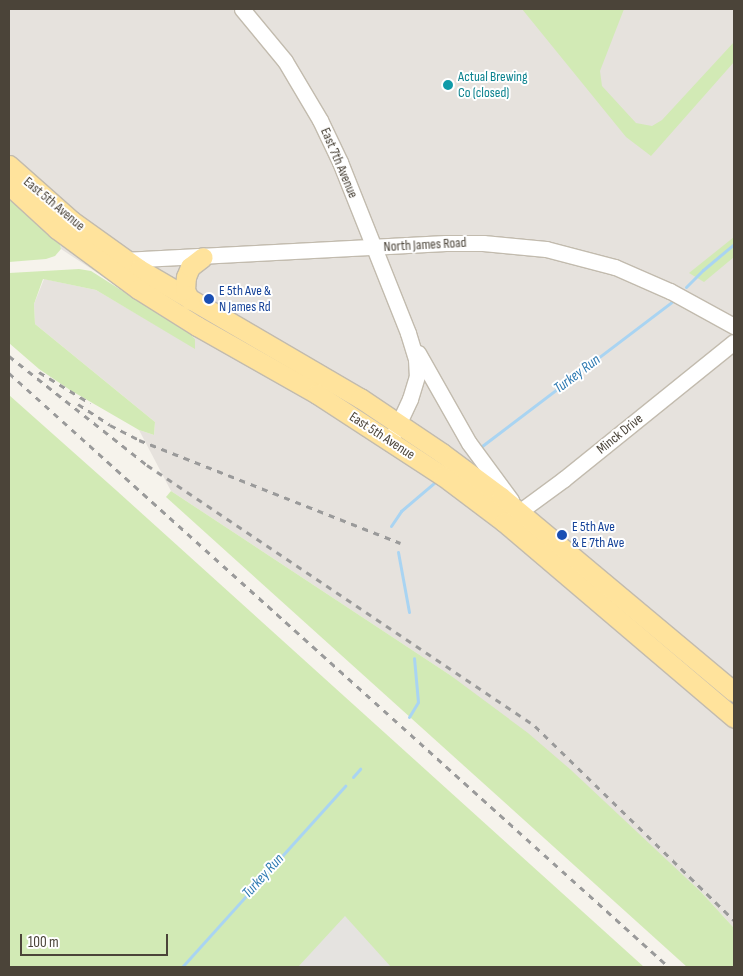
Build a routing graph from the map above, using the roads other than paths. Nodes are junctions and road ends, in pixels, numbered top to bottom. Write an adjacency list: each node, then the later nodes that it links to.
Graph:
1 (242, 9): 4 (street, East 7th Avenue)
2 (9, 165): 6 (main road, East 5th Avenue)
3 (9, 185): 7 (main road, East 5th Avenue)
4 (375, 248): 5 (street, North James Road); 9 (street, North James Road); 10 (street, East 7th Avenue)
5 (203, 257): 6 (street, North James Road); 8 (main road)
6 (126, 260): 7 (street, North James Road); 8 (main road, East 5th Avenue)
7 (99, 261): 13 (main road, East 5th Avenue)
8 (190, 300): 12 (main road, East 5th Avenue)
9 (734, 326)
10 (408, 332): 12 (street, East 7th Avenue); 14 (street, East 7th Avenue)
11 (734, 342): 14 (street, Minck Drive)
12 (399, 423): 13 (street, East 7th Avenue); 14 (main road, East 5th Avenue)
13 (391, 442): 14 (main road, East 5th Avenue)
14 (514, 519): 15 (main road, East 5th Avenue); 16 (main road, East 5th Avenue)
15 (734, 692)
16 (734, 718)

